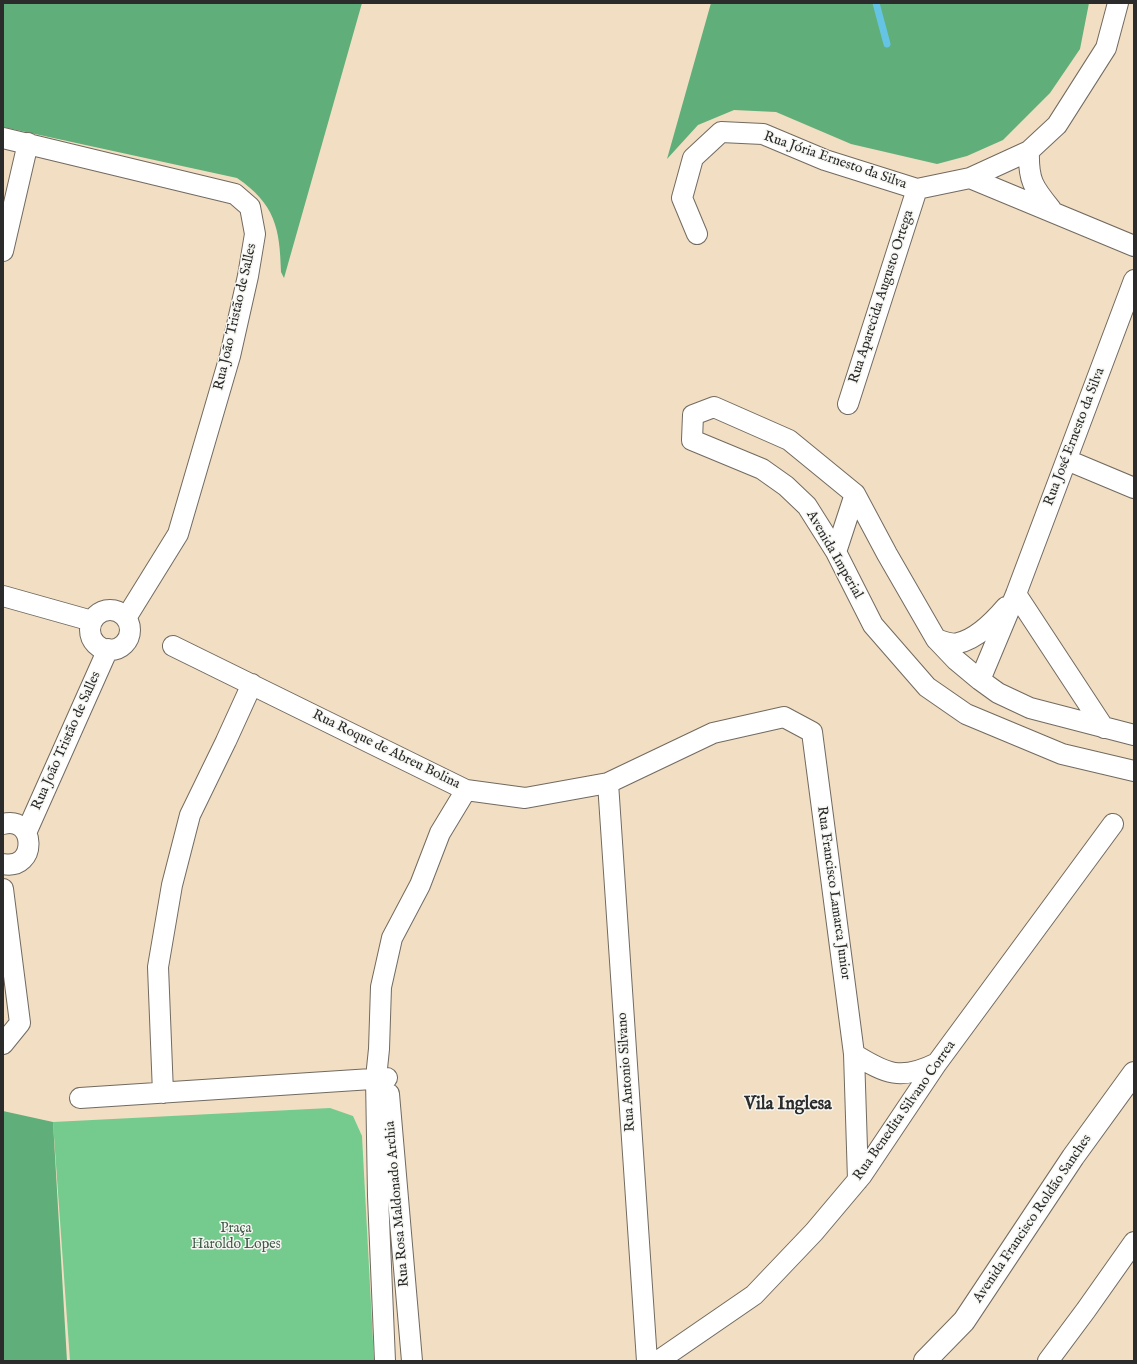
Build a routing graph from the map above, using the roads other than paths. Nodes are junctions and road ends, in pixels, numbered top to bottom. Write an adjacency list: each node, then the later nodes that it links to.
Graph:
1 (1118, 3): 4 (street, Rua Jória Ernesto da Silva)
2 (3, 138): 3 (street, Rua João Tristão de Salles)
3 (28, 143): 10 (street); 19 (street, Rua João Tristão de Salles)
4 (1029, 151): 5 (street, Rua Jória Ernesto da Silva); 7 (street)
5 (970, 178): 6 (street, Rua Jória Ernesto da Silva); 7 (street)
6 (917, 189): 8 (street, Rua Jória Ernesto da Silva); 12 (street, Rua Aparecida Augusto Ortega)
7 (1052, 211): 9 (street)
8 (697, 234)
9 (1134, 246)
10 (3, 251)
11 (1134, 280): 13 (street, Rua José Ernesto da Silva)
12 (848, 404)
13 (1066, 460): 14 (street); 17 (street, Rua José Ernesto da Silva)
14 (1134, 488)
15 (855, 494): 16 (street); 16 (street, Avenida Imperial); 21 (street, Avenida Imperial)
16 (836, 552): 29 (street, Avenida Imperial)
17 (1016, 594): 21 (street, Rua José Ernesto da Silva); 24 (street, Rua José Ernesto da Silva); 26 (street)
18 (3, 596): 20 (street)
19 (126, 618): 20 (street); 23 (street)
20 (92, 621): 23 (street)
21 (936, 639): 24 (street, Avenida Imperial)
22 (173, 646): 25 (street, Rua Roque de Abreu Bolina)
23 (108, 649): 34 (street, Rua João Tristão de Salles)
24 (980, 680): 26 (street, Avenida Imperial)
25 (252, 684): 31 (street, Rua Roque de Abreu Bolina); 42 (street)
26 (1104, 728): 28 (street, Avenida Imperial)
27 (812, 732): 30 (street, Rua Roque de Abreu Bolina); 38 (street, Rua Francisco Lamarca Junior)
28 (1134, 735)
29 (1134, 771)
30 (608, 783): 31 (street, Rua Roque de Abreu Bolina); 48 (street, Rua Antonio Silvano)
31 (466, 790): 41 (street, Rua Rosa Maldonado Archia)
32 (3, 824): 34 (street)
33 (1112, 824): 39 (street, Rua Benedita Silvano Correa)
34 (26, 833): 35 (street)
35 (3, 864)
36 (3, 889): 37 (street)
37 (3, 1044)
38 (854, 1054): 39 (street); 44 (street, Rua Francisco Lamarca Junior)
39 (937, 1063): 44 (street, Rua Benedita Silvano Correa)
40 (1134, 1073): 50 (street, Avenida Francisco Roldão Sanches)
41 (382, 1078): 42 (street); 46 (street, Rua Rosa Maldonado Archia); 47 (street, Rua Rosa Maldonado Archia)
42 (163, 1093): 43 (street)
43 (80, 1098)
44 (858, 1180): 49 (street, Rua Benedita Silvano Correa)
45 (1132, 1247): 51 (street)
46 (385, 1361)
47 (412, 1361)
48 (647, 1361)
49 (658, 1361)
50 (926, 1361)
51 (1048, 1361)

